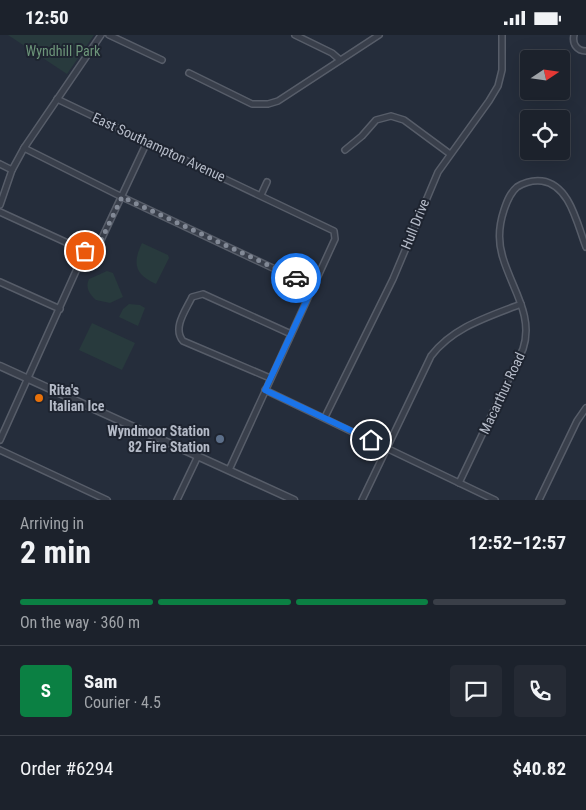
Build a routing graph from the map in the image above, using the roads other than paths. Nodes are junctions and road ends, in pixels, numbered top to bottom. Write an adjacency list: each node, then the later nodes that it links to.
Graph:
1 (101, 35): 11 (street)
2 (108, 35): 8 (street)
3 (295, 35): 9 (street)
4 (379, 35): 9 (street)
5 (502, 35): 15 (street, Hull Drive)
6 (574, 35): 7 (street)
7 (586, 51)
8 (162, 60)
9 (340, 60): 10 (street)
10 (189, 73)
11 (57, 99): 12 (street, East Southampton Avenue); 13 (street)
12 (147, 142): 19 (street, East Southampton Avenue); 20 (street)
13 (24, 148): 17 (street); 20 (street)
14 (345, 150): 15 (street)
15 (450, 154): 35 (street, Hull Drive)
16 (0, 164): 17 (street)
17 (12, 170): 21 (street)
18 (267, 182): 19 (street)
19 (261, 195): 26 (street, East Southampton Avenue)
20 (122, 197): 24 (street); 26 (street)
21 (0, 205)
22 (0, 213): 24 (street)
23 (586, 247): 27 (street, Macarthur Road)
24 (85, 251): 28 (street)
25 (0, 282): 28 (street)
26 (313, 287): 29 (street)
27 (521, 304): 37 (street); 41 (street, Macarthur Road)
28 (60, 309): 31 (street)
29 (291, 334): 32 (street); 32 (street)
30 (0, 366): 31 (street)
31 (28, 378): 36 (street); 39 (street)
32 (270, 378): 33 (street)
33 (265, 390): 35 (street); 40 (street)
34 (586, 408): 47 (street)
35 (325, 417): 37 (street)
36 (0, 440)
37 (386, 448): 41 (street); 45 (street)
38 (0, 450): 42 (street)
39 (198, 456): 40 (street); 43 (street)
40 (229, 470): 44 (street)
41 (459, 483): 46 (street)
42 (104, 499)
43 (177, 500)
44 (294, 500)
45 (362, 500)
46 (495, 500)
47 (539, 500)

